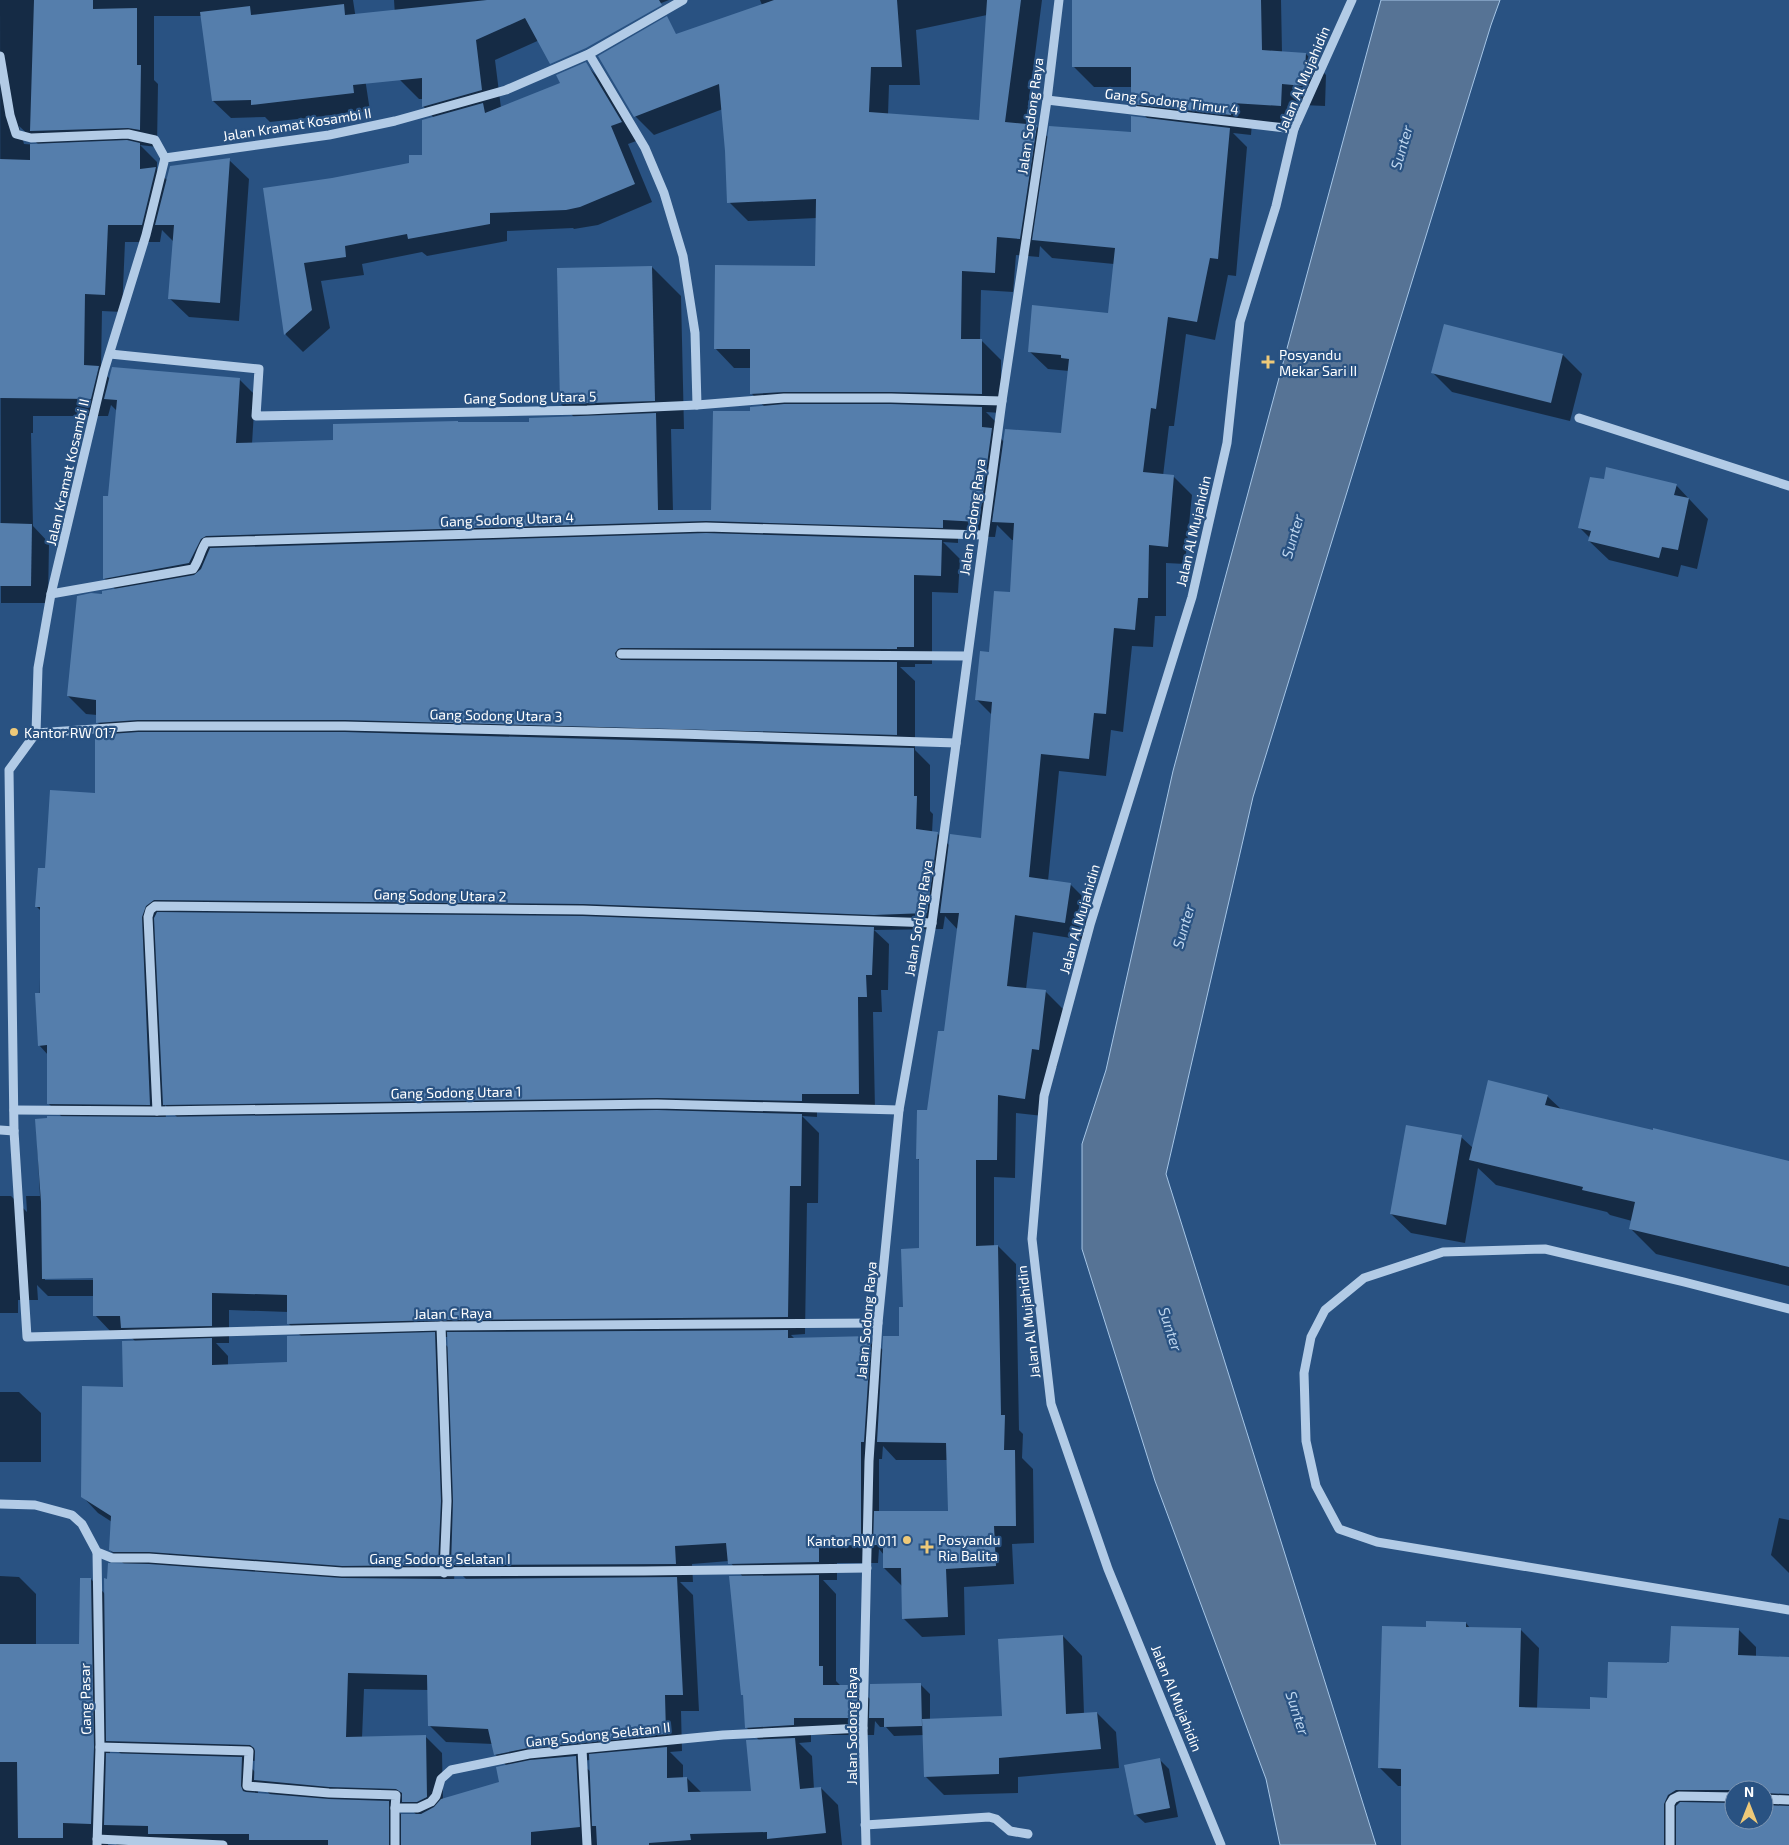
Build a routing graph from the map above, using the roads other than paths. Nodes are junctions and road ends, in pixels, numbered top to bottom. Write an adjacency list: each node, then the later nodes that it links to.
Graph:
1 (682, 0): 4 (street, Jalan Kramat Kosambi II)
2 (1059, 0): 6 (street, Jalan Sodong Raya)
3 (1352, 0): 7 (street, Jalan Al Mujahidin)
4 (588, 54): 8 (street, Jalan Kramat Kosambi II); 11 (street)
5 (0, 56): 8 (street)
6 (1047, 100): 7 (street, Gang Sodong Timur 4); 10 (street, Jalan Sodong Raya)
7 (1294, 129): 49 (street, Jalan Al Mujahidin)
8 (165, 158): 9 (street, Jalan Kramat Kosambi II)
9 (110, 354): 11 (street, Gang Sodong Utara 5); 15 (street, Jalan Kramat Kosambi II)
10 (1002, 401): 11 (street, Gang Sodong Utara 5); 14 (street, Jalan Sodong Raya)
11 (697, 405)
12 (1579, 418): 13 (street)
13 (1789, 486)
14 (983, 535): 15 (street, Gang Sodong Utara 4); 17 (street, Jalan Sodong Raya)
15 (51, 594): 18 (street, Jalan Kramat Kosambi II)
16 (620, 654): 17 (street)
17 (968, 656): 19 (street, Jalan Sodong Raya)
18 (36, 733): 19 (street, Gang Sodong Utara 3); 20 (street)
19 (956, 743): 21 (street, Jalan Sodong Raya)
20 (4, 770): 22 (street)
21 (932, 923): 23 (street, Jalan Sodong Raya); 24 (street, Gang Sodong Utara 2)
22 (14, 1110): 24 (street, Gang Sodong Utara 1); 26 (street)
23 (899, 1110): 24 (street, Gang Sodong Utara 1); 28 (street, Jalan Sodong Raya)
24 (157, 1111)
25 (0, 1130): 26 (street)
26 (14, 1131): 29 (street, Jalan C Raya)
27 (1789, 1309): 34 (street)
28 (878, 1323): 29 (street, Jalan C Raya); 32 (street, Jalan Sodong Raya)
29 (441, 1326): 33 (street)
30 (0, 1504): 31 (street)
31 (97, 1552): 33 (street, Gang Sodong Selatan I); 36 (street, Gang Pasar)
32 (867, 1568): 33 (street, Gang Sodong Selatan I); 35 (street, Jalan Sodong Raya)
33 (444, 1573)
34 (1789, 1610)
35 (863, 1728): 37 (street, Gang Sodong Selatan II); 42 (street, Jalan Sodong Raya)
36 (100, 1747): 41 (street); 44 (street, Gang Pasar)
37 (582, 1749): 41 (street, Gang Sodong Selatan II); 47 (street)
38 (1724, 1797): 50 (street)
39 (1774, 1799): 40 (street)
40 (1789, 1800)
41 (395, 1808): 46 (street)
42 (866, 1825): 43 (street); 48 (street, Jalan Sodong Raya)
43 (1028, 1834)
44 (97, 1842): 45 (street)
45 (223, 1845)
46 (394, 1845)
47 (587, 1845)
48 (866, 1845)
49 (1221, 1845)
50 (1670, 1845)

